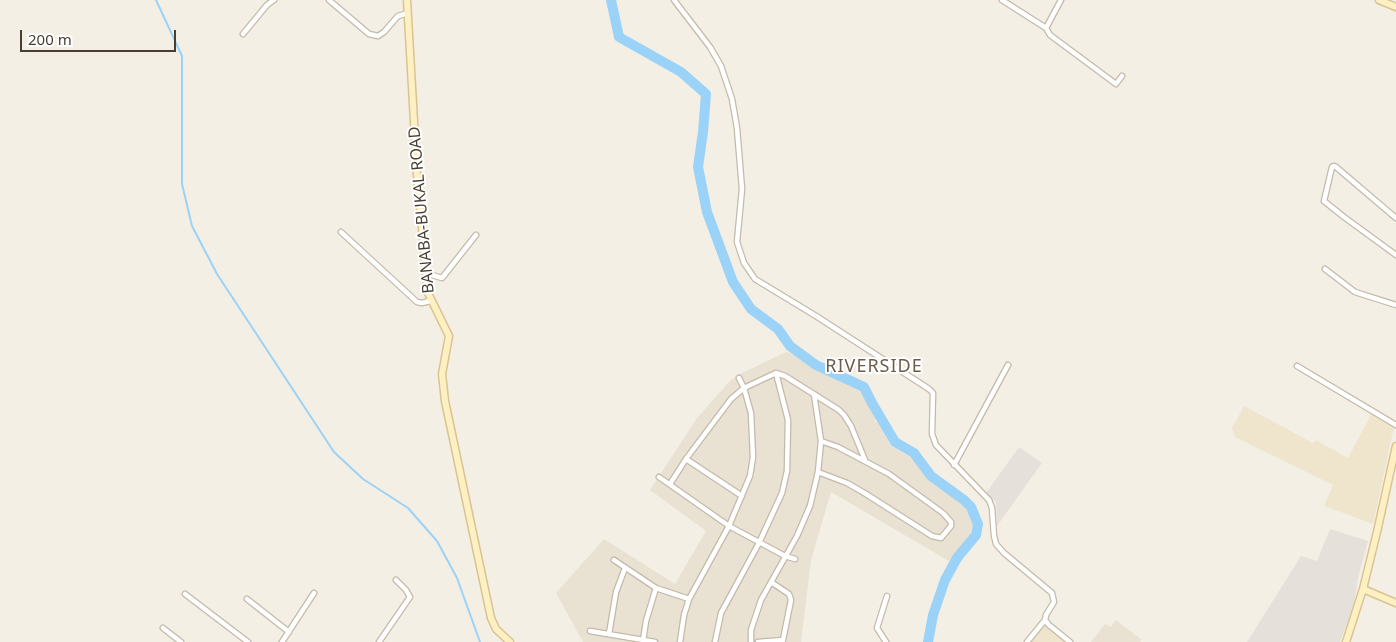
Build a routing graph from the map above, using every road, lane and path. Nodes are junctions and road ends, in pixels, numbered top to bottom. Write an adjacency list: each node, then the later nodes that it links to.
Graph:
1 (274, 0): 11 (street)
2 (329, 0): 9 (street)
3 (407, 0): 9 (street, BANABA-BUKAL ROAD)
4 (674, 0): 32 (street)
5 (1002, 0): 10 (street)
6 (1061, 0): 10 (street)
7 (1379, 0): 8 (street)
8 (1396, 7)
9 (408, 13): 18 (street, BANABA-BUKAL ROAD)
10 (1046, 28): 12 (street)
11 (242, 34)
12 (1122, 76)
13 (1396, 218): 16 (street)
14 (341, 232): 19 (street)
15 (476, 235): 18 (street)
16 (1396, 255)
17 (1325, 269): 20 (street)
18 (425, 273): 19 (street, BANABA-BUKAL ROAD)
19 (430, 301): 64 (street, BANABA-BUKAL ROAD)
20 (1396, 305)
21 (1008, 364): 32 (street)
22 (1297, 366): 27 (street)
23 (776, 373): 25 (street); 26 (street); 38 (street)
24 (739, 378): 25 (street)
25 (744, 388): 30 (street); 36 (street)
26 (814, 394): 28 (street); 31 (street)
27 (1396, 425)
28 (821, 441): 31 (street); 33 (street)
29 (1396, 446): 46 (street)
30 (686, 459): 35 (street); 36 (street)
31 (865, 460): 33 (street)
32 (954, 465): 53 (street)
33 (818, 472): 39 (street)
34 (659, 477): 35 (street)
35 (670, 484): 37 (street)
36 (742, 496): 37 (street)
37 (729, 526): 38 (street); 51 (street)
38 (759, 543): 39 (street); 66 (street)
39 (785, 556): 40 (street); 44 (street)
40 (795, 558)
41 (614, 560): 42 (street)
42 (626, 568): 45 (street); 57 (street)
43 (396, 580): 63 (street)
44 (771, 582): 67 (street); 68 (street)
45 (656, 588): 51 (street); 58 (street)
46 (1363, 589): 52 (street); 72 (street)
47 (314, 593): 56 (street)
48 (185, 594): 61 (street)
49 (887, 596): 69 (street)
50 (248, 599): 56 (street)
51 (689, 599): 59 (street)
52 (1396, 603)
53 (1045, 620): 70 (street); 71 (street)
54 (163, 628): 60 (street)
55 (590, 631): 57 (street)
56 (289, 632): 62 (street)
57 (609, 634): 58 (street)
58 (643, 641): 65 (street)
59 (682, 641)
60 (181, 642)
61 (248, 642)
62 (282, 642)
63 (379, 642)
64 (510, 642)
65 (655, 642)
66 (715, 642)
67 (751, 642)
68 (758, 642)
69 (886, 642)
70 (1027, 642)
71 (1070, 642)
72 (1346, 642)

